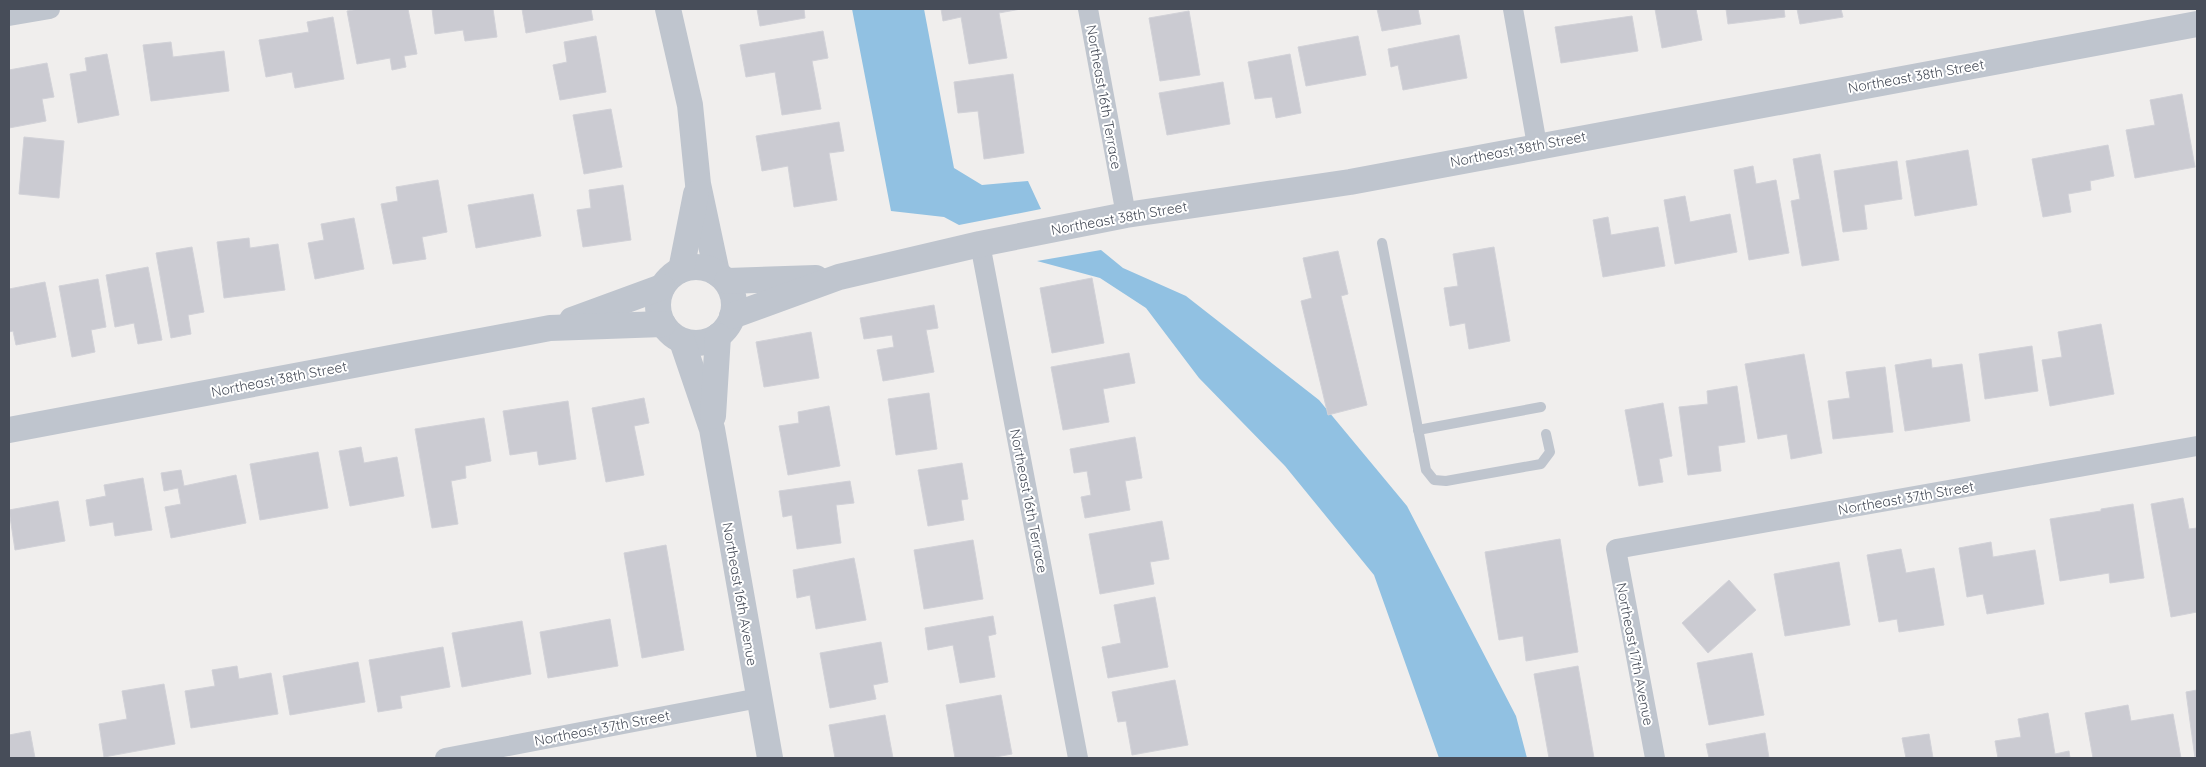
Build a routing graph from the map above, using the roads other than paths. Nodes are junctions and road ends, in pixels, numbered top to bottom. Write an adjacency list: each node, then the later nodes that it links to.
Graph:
1 (50, 9): 5 (street)
2 (668, 9): 8 (street)
3 (1088, 9): 9 (street, Northeast 16th Terrace)
4 (1513, 9): 7 (street)
5 (9, 16)
6 (2197, 24): 7 (street, Northeast 38th Street)
7 (1537, 145): 9 (street, Northeast 38th Street)
8 (698, 184): 12 (street); 14 (street)
9 (1126, 215): 11 (street, Northeast 38th Street)
10 (1382, 243): 22 (lane)
11 (980, 244): 13 (street, Northeast 38th Street); 29 (street, Northeast 16th Terrace)
12 (722, 277): 13 (street, Northeast 38th Street); 14 (street); 16 (street)
13 (839, 277): 16 (street, Northeast 38th Street)
14 (671, 278): 15 (street); 17 (street, Northeast 38th Street)
15 (662, 324): 17 (street, Northeast 38th Street); 18 (street)
16 (725, 326): 18 (street); 20 (street, Northeast 16th Avenue)
17 (550, 328): 21 (street, Northeast 38th Street)
18 (682, 340): 20 (street, Northeast 16th Avenue)
19 (1541, 407): 22 (lane)
20 (712, 429): 26 (street, Northeast 16th Avenue)
21 (9, 430)
22 (1418, 430): 23 (lane)
23 (1546, 434)
24 (2197, 446): 25 (street, Northeast 37th Street)
25 (1616, 549): 30 (street, Northeast 17th Avenue)
26 (758, 698): 27 (street, Northeast 37th Street); 28 (street, Northeast 16th Avenue)
27 (445, 758)
28 (770, 758)
29 (1078, 758)
30 (1655, 758)

